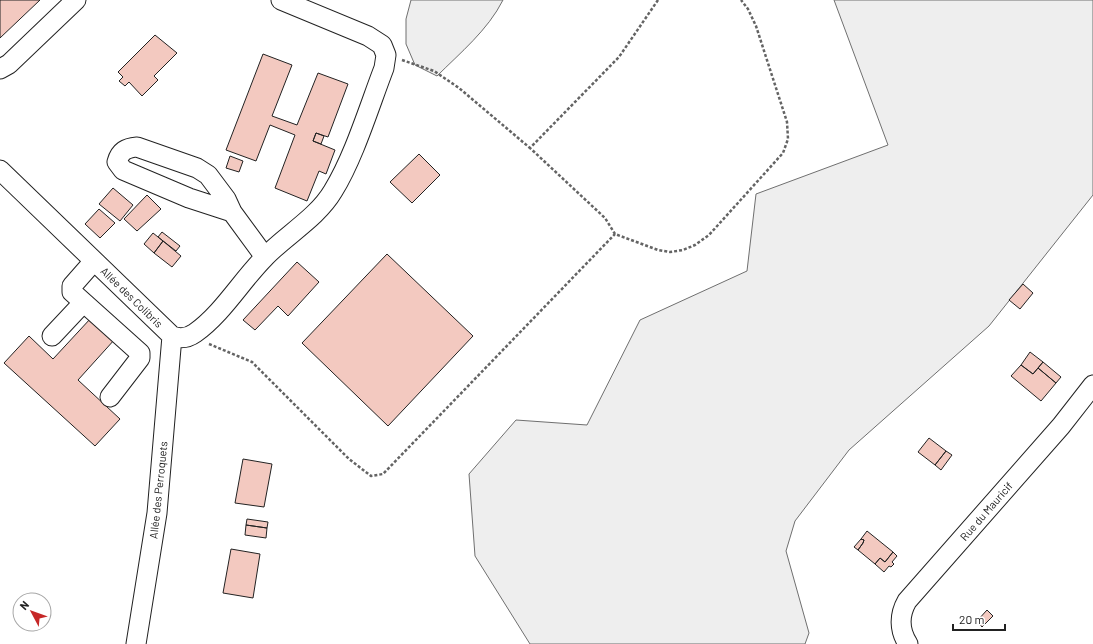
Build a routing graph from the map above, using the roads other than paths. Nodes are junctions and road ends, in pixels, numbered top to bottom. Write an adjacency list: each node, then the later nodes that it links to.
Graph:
1 (76, 0): 3 (street)
2 (281, 0): 6 (street)
3 (0, 70)
4 (0, 170): 7 (street, Allée des Colibris)
5 (232, 212): 5 (street); 6 (street)
6 (265, 256): 10 (street)
7 (94, 261): 8 (street); 10 (street, Allée des Colibris)
8 (83, 303): 9 (street); 12 (street)
9 (52, 336)
10 (180, 336): 13 (street, Allée des Perroquets)
11 (1093, 384): 14 (street, Rue du Mauricif)
12 (110, 397)
13 (136, 644)
14 (908, 644)

